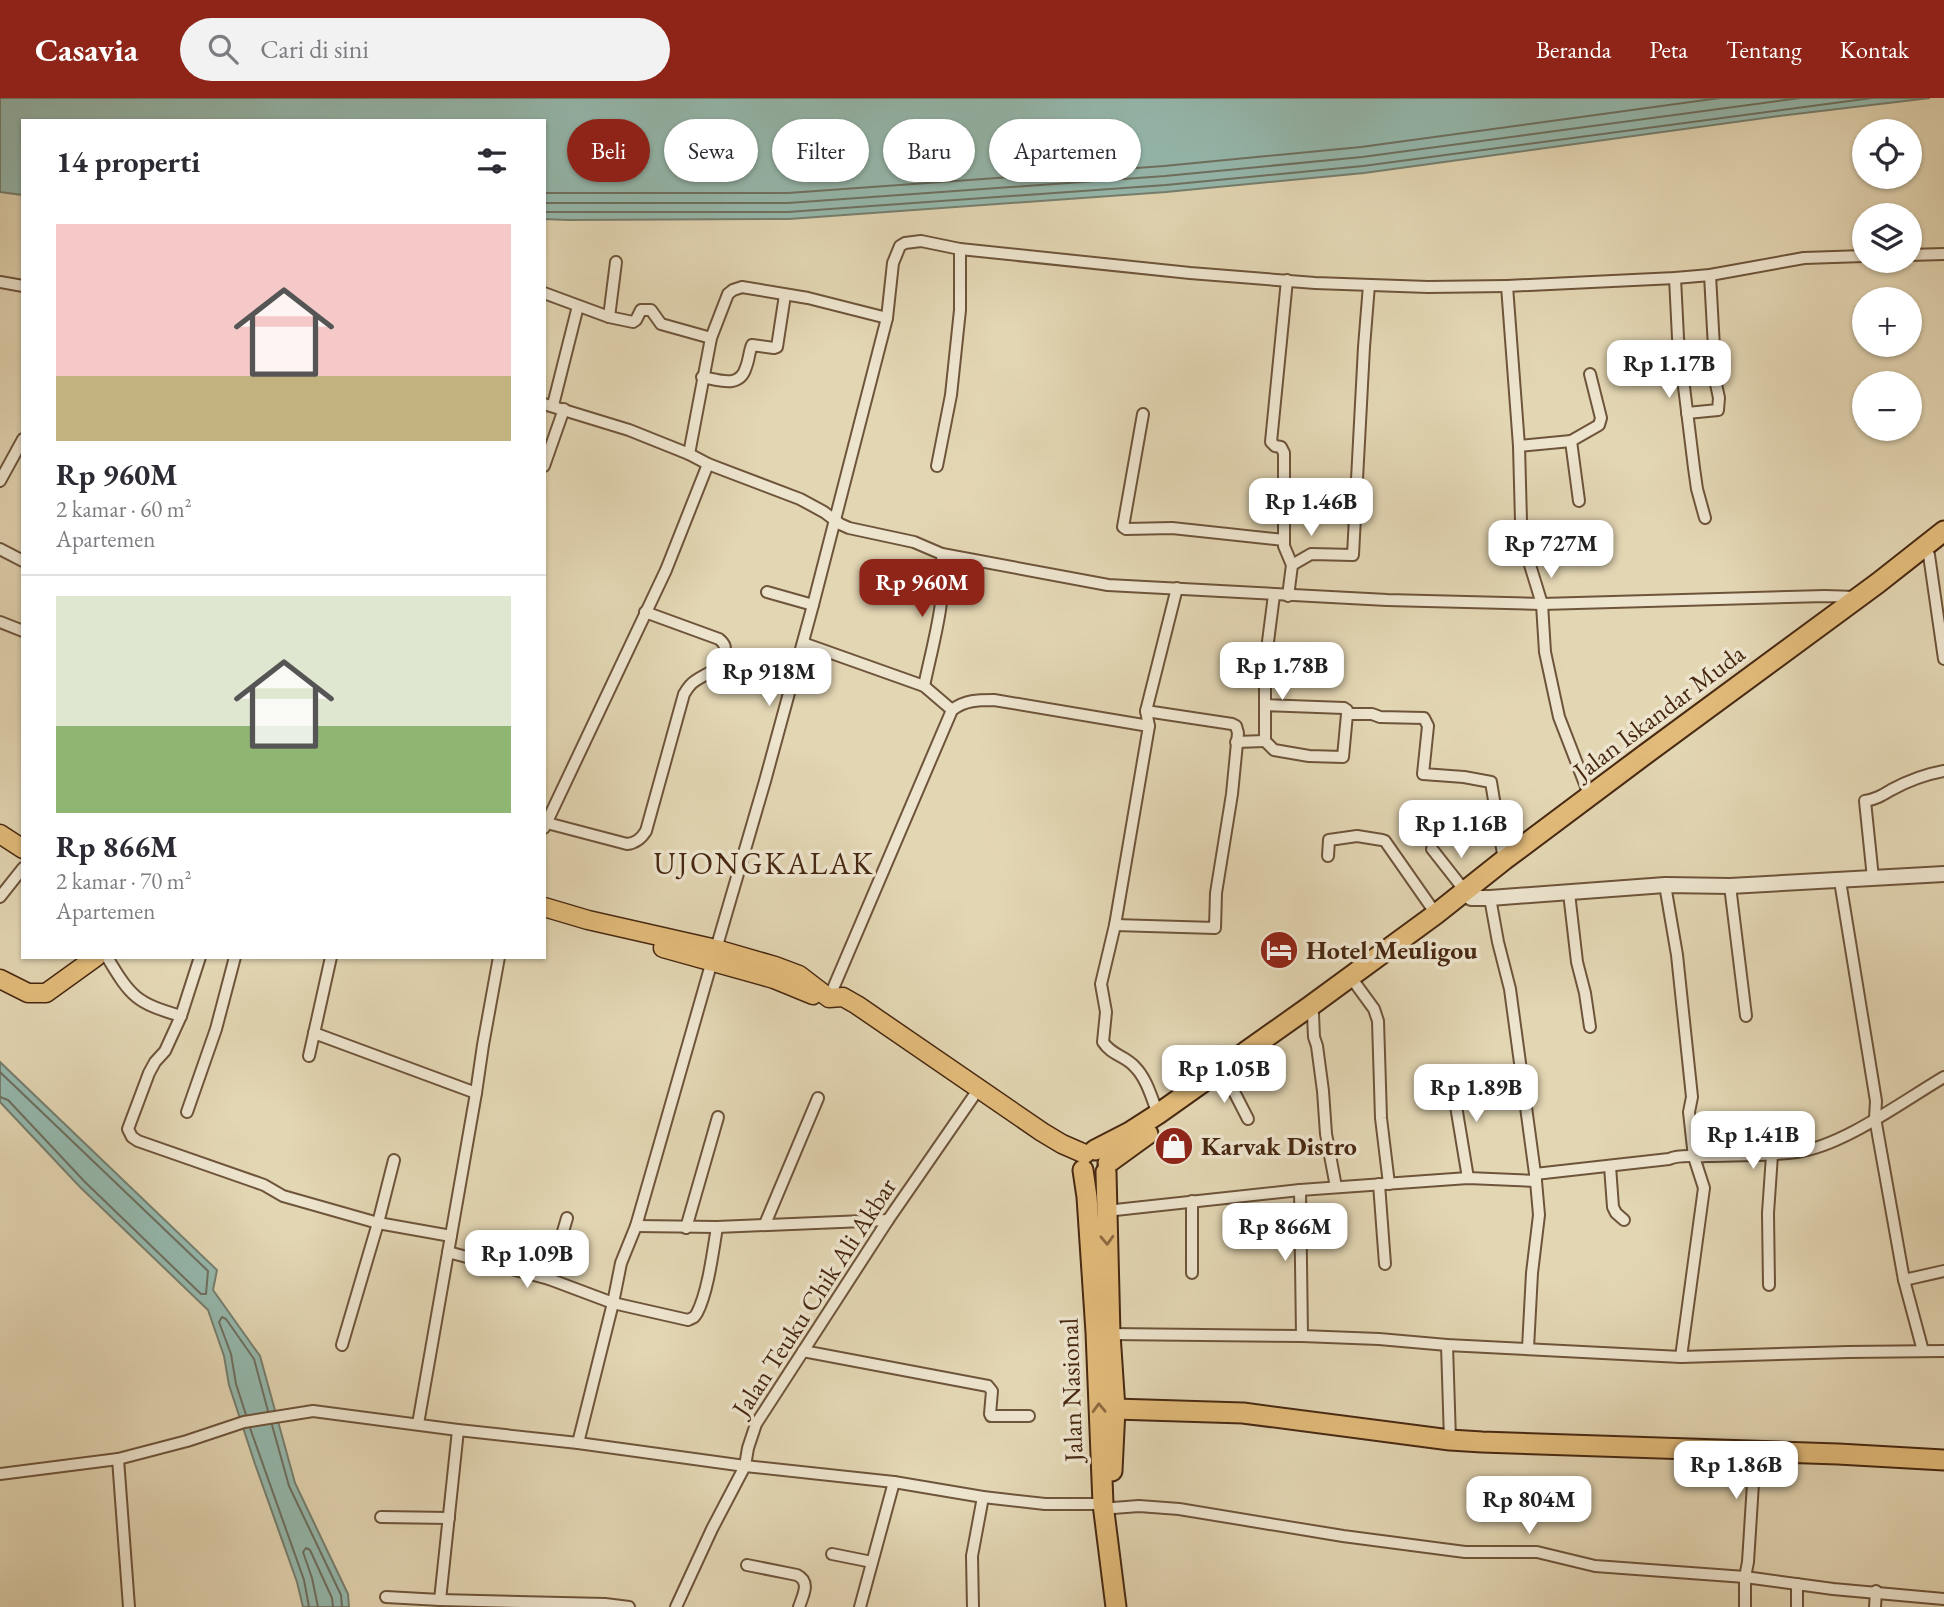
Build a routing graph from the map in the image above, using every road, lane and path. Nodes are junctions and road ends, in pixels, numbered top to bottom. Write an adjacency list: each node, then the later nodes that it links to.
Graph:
1 (960, 249): 8 (street); 17 (street); 30 (street)
2 (1944, 254): 3 (street)
3 (1922, 255)
4 (1852, 256): 6 (street)
5 (616, 262): 16 (street)
6 (1710, 275): 7 (street); 22 (street)
7 (1675, 278): 12 (street); 22 (street)
8 (1287, 280): 10 (street); 36 (street)
9 (2, 285): 11 (street)
10 (1369, 285): 12 (street); 41 (street)
11 (21, 286)
12 (1507, 286): 26 (street)
13 (546, 294): 15 (street)
14 (785, 295): 17 (street); 18 (street); 20 (street)
15 (578, 306): 16 (street); 21 (street)
16 (609, 317): 18 (street)
17 (887, 318): 34 (street)
18 (711, 338): 20 (street)
19 (1590, 374): 24 (street)
20 (702, 377): 28 (street)
21 (554, 406): 27 (street); 28 (street)
22 (1687, 413): 33 (street)
23 (1143, 414): 36 (street)
24 (1571, 441): 26 (street); 32 (street)
25 (21, 443): 31 (street)
26 (1518, 446): 47 (street)
27 (546, 454)
28 (689, 454): 29 (street)
29 (708, 464): 34 (street); 49 (street)
30 (937, 467)
31 (0, 481)
32 (1578, 501)
33 (1705, 517)
34 (834, 520): 39 (street); 48 (street)
35 (1944, 531): 46 (highway, Jalan Iskandar Muda)
36 (1284, 543): 41 (street)
37 (0, 549): 40 (street)
38 (1936, 550): 46 (highway, Jalan Iskandar Muda); 51 (street)
39 (943, 554): 42 (street); 55 (street)
40 (21, 560)
41 (1292, 565): 45 (street)
42 (1177, 588): 44 (street); 58 (street)
43 (767, 592): 48 (street)
44 (1274, 595): 45 (street); 56 (street)
45 (1288, 596): 47 (street)
46 (1863, 599): 47 (street); 64 (highway, Jalan Iskandar Muda); 79 (highway, Jalan Iskandar Muda)
47 (1542, 604): 64 (street)
48 (813, 605): 53 (street)
49 (645, 612): 65 (street); 66 (street)
50 (0, 622): 52 (street)
51 (1942, 626): 54 (street)
52 (21, 630)
53 (803, 643): 55 (street); 85 (street)
54 (1944, 659)
55 (924, 686): 57 (street)
56 (1266, 705): 59 (street); 61 (street)
57 (952, 710): 60 (street); 94 (street)
58 (1146, 711): 60 (street); 62 (street)
59 (1347, 714): 61 (street); 71 (street)
60 (1149, 726): 84 (street)
61 (1265, 741): 62 (street)
62 (1236, 742): 84 (street)
63 (1944, 771): 74 (street)
64 (1590, 797): 71 (highway, Jalan Iskandar Muda)
65 (546, 823)
66 (546, 825)
67 (0, 834): 68 (main road)
68 (21, 848)
69 (1432, 849): 79 (street)
70 (1328, 856): 82 (street)
71 (1504, 860): 79 (highway, Jalan Iskandar Muda)
72 (21, 871): 80 (street)
73 (1944, 874): 74 (street)
74 (1873, 878): 75 (street)
75 (1840, 881): 77 (street); 110 (street)
76 (1665, 885): 77 (street); 78 (street); 113 (street)
77 (1730, 886): 97 (street)
78 (1569, 894): 79 (street); 98 (street)
79 (1475, 896): 82 (highway, Jalan Iskandar Muda); 93 (highway, Jalan Iskandar Muda); 117 (street)
80 (0, 897)
81 (546, 908): 85 (main road)
82 (1436, 914): 108 (highway, Jalan Iskandar Muda)
83 (546, 919): 85 (main road)
84 (1115, 925): 108 (street)
85 (714, 955): 94 (main road); 105 (main road); 129 (street)
86 (93, 959): 92 (main road)
87 (108, 959): 96 (street)
88 (199, 959): 96 (street)
89 (234, 959): 107 (street)
90 (331, 959): 99 (street)
91 (499, 959): 104 (street)
92 (0, 979)
93 (1355, 983): 95 (highway, Jalan Iskandar Muda); 119 (street)
94 (830, 998): 115 (main road)
95 (1313, 1014): 103 (highway, Jalan Iskandar Muda); 120 (street)
96 (181, 1016): 127 (street)
97 (1746, 1017)
98 (1590, 1027)
99 (314, 1033): 100 (street); 104 (street)
100 (309, 1056)
101 (1451, 1076): 118 (street)
102 (1944, 1077): 110 (street)
103 (1227, 1078): 111 (street); 115 (highway, Jalan Iskandar Muda)
104 (476, 1093): 132 (street)
105 (973, 1097): 115 (main road); 125 (street, Jalan Teuku Chik Ali Akbar)
106 (818, 1098): 128 (street)
107 (187, 1112)
108 (1158, 1114): 115 (highway, Jalan Iskandar Muda)
109 (718, 1117): 130 (street)
110 (1875, 1118): 112 (street); 138 (street)
111 (1248, 1119)
112 (1772, 1155): 113 (street); 139 (street)
113 (1694, 1157): 116 (street); 149 (street)
114 (394, 1160): 127 (street)
115 (1093, 1162): 123 (highway, Jalan Nasional); 162 (highway, Jalan Nasional, one-way to 115)
116 (1610, 1166): 117 (street); 126 (street)
117 (1536, 1177): 118 (street); 145 (street)
118 (1468, 1178): 119 (street)
119 (1384, 1184): 120 (street); 134 (street)
120 (1336, 1187): 121 (street)
121 (1300, 1190): 122 (street); 142 (street)
122 (1192, 1201): 123 (street); 136 (street)
123 (1106, 1211): 141 (highway, Jalan Nasional, one-way to 141)
124 (567, 1218): 137 (street)
125 (888, 1220): 128 (street); 146 (street, Jalan Teuku Chik Ali Akbar)
126 (1624, 1220)
127 (378, 1223): 132 (street); 143 (street)
128 (765, 1224): 131 (street)
129 (636, 1226): 130 (street); 140 (street)
130 (686, 1227): 131 (street)
131 (717, 1227): 140 (street)
132 (451, 1236): 133 (street)
133 (448, 1252): 137 (street); 152 (street)
134 (1385, 1264)
135 (1944, 1271): 138 (street)
136 (1192, 1273)
137 (549, 1279): 140 (street)
138 (1904, 1280): 147 (street)
139 (1769, 1286)
140 (613, 1303): 155 (street)
141 (1110, 1334): 142 (street); 150 (highway, Jalan Nasional)
142 (1302, 1336): 144 (street)
143 (342, 1345)
144 (1447, 1345): 145 (street); 154 (street)
145 (1528, 1348): 149 (street)
146 (803, 1351): 151 (street); 159 (street, Jalan Teuku Chik Ali Akbar)
147 (1923, 1351): 148 (street); 149 (street)
148 (1944, 1351)
149 (1681, 1357)
150 (1115, 1409): 154 (highway); 162 (highway, Jalan Nasional)
151 (1029, 1416)
152 (418, 1424): 153 (street); 157 (street)
153 (458, 1430): 155 (street); 165 (street)
154 (1450, 1440): 156 (highway)
155 (578, 1443): 159 (street)
156 (1755, 1452): 158 (highway); 169 (street)
157 (118, 1459): 160 (street); 176 (street)
158 (1944, 1460)
159 (745, 1466): 161 (street); 178 (street, Jalan Teuku Chik Ali Akbar)
160 (0, 1474)
161 (894, 1482): 163 (street); 167 (street)
162 (1107, 1490): 163 (street); 169 (street); 175 (highway, Jalan Nasional)
163 (983, 1497): 181 (street)
164 (381, 1517): 165 (street)
165 (449, 1518): 174 (street)
166 (832, 1554): 167 (street)
167 (872, 1562): 180 (street)
168 (747, 1565): 179 (street)
169 (1745, 1577): 170 (street); 182 (street)
170 (1797, 1584): 171 (street); 183 (street)
171 (1876, 1591): 173 (street); 184 (street)
172 (386, 1597): 174 (street)
173 (1944, 1599)
174 (440, 1600): 177 (street)
175 (1118, 1606)
176 (129, 1607)
177 (629, 1607)
178 (677, 1607)
179 (799, 1607)
180 (860, 1607)
181 (973, 1607)
182 (1745, 1607)
183 (1797, 1607)
184 (1875, 1607)

